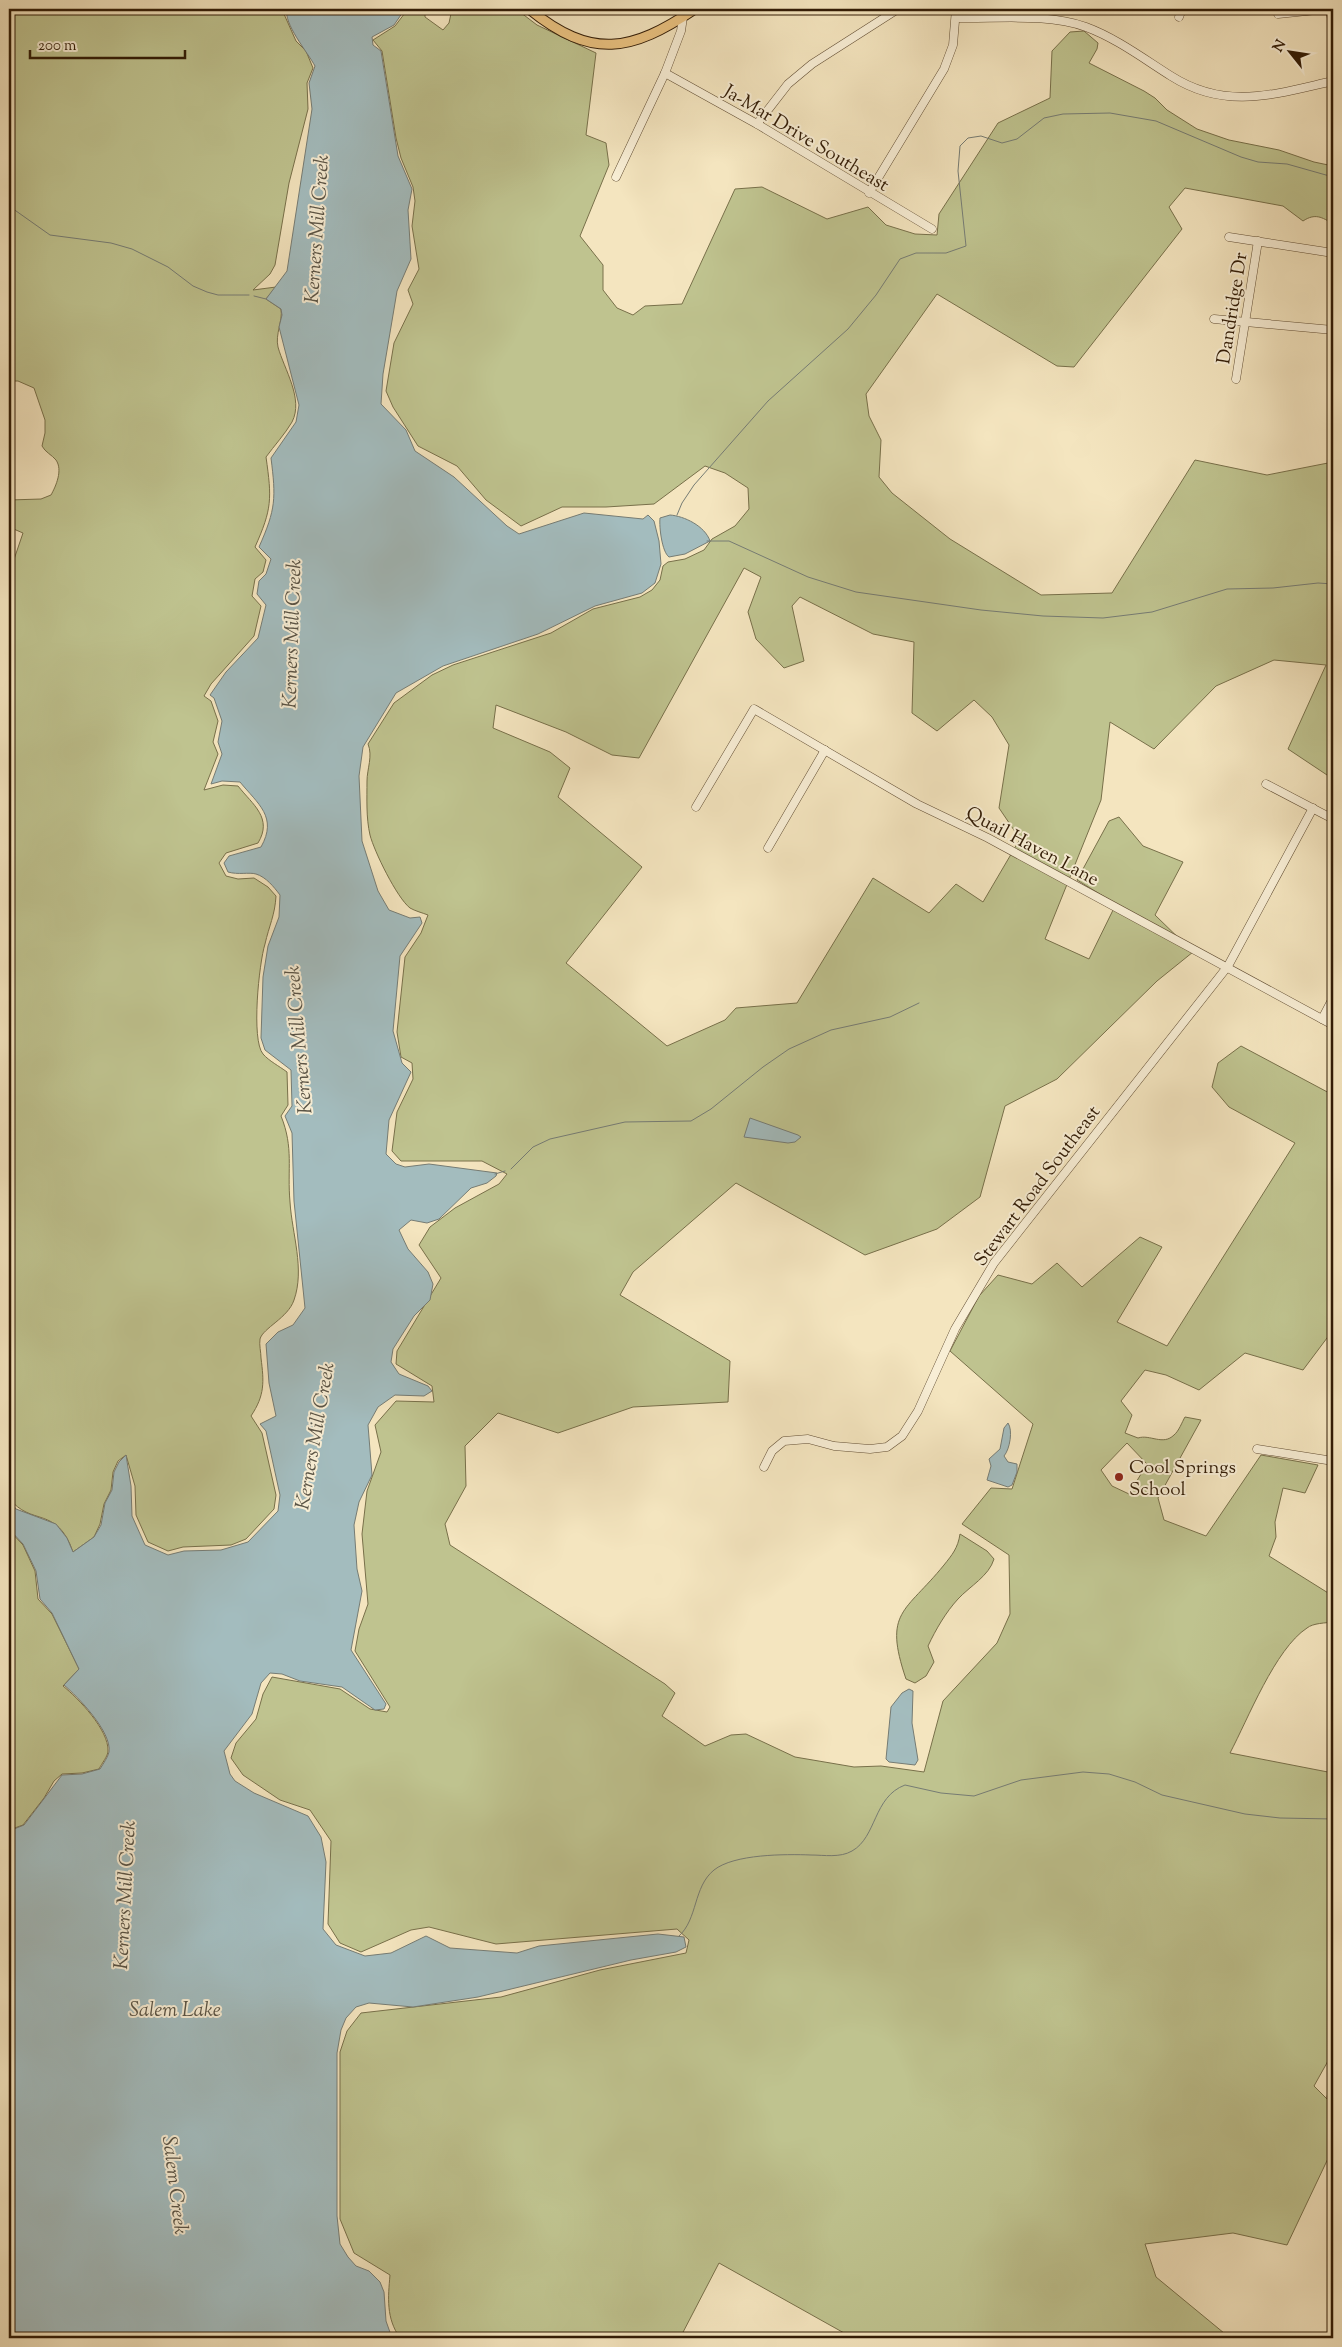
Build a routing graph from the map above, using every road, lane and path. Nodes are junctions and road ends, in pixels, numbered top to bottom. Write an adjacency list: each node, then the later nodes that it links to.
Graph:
1 (528, 9): 8 (main road)
2 (695, 9): 8 (main road)
3 (898, 9): 13 (street)
4 (956, 9): 9 (street)
5 (1326, 9): 7 (street)
6 (1330, 9): 10 (street)
7 (1278, 14)
8 (683, 17): 11 (street)
9 (957, 18): 12 (street); 15 (street)
10 (1333, 27)
11 (665, 73): 13 (street, Ja-Mar Drive Southeast); 14 (street)
12 (1333, 80)
13 (757, 124): 15 (street, Ja-Mar Drive Southeast)
14 (616, 178)
15 (869, 193): 16 (street, Ja-Mar Drive Southeast)
16 (932, 229)
17 (1229, 237): 18 (street)
18 (1258, 241): 19 (street); 21 (street, Dandridge Dr)
19 (1333, 253)
20 (1214, 318): 21 (street)
21 (1244, 322): 22 (street); 23 (street, Dandridge Dr)
22 (1333, 330)
23 (1236, 379)
24 (825, 750): 26 (street, Quail Haven Lane); 29 (street); 30 (street, Quail Haven Lane)
25 (1266, 784): 27 (street)
26 (696, 807)
27 (1313, 808): 28 (street); 30 (street, Stewart Road Southeast)
28 (1333, 819)
29 (768, 848)
30 (1228, 966): 32 (street); 36 (street, Stewart Road Southeast)
31 (1333, 998): 32 (street)
32 (1322, 1018): 33 (street)
33 (1333, 1025)
34 (1258, 1449): 35 (street)
35 (1333, 1461)
36 (764, 1468)

